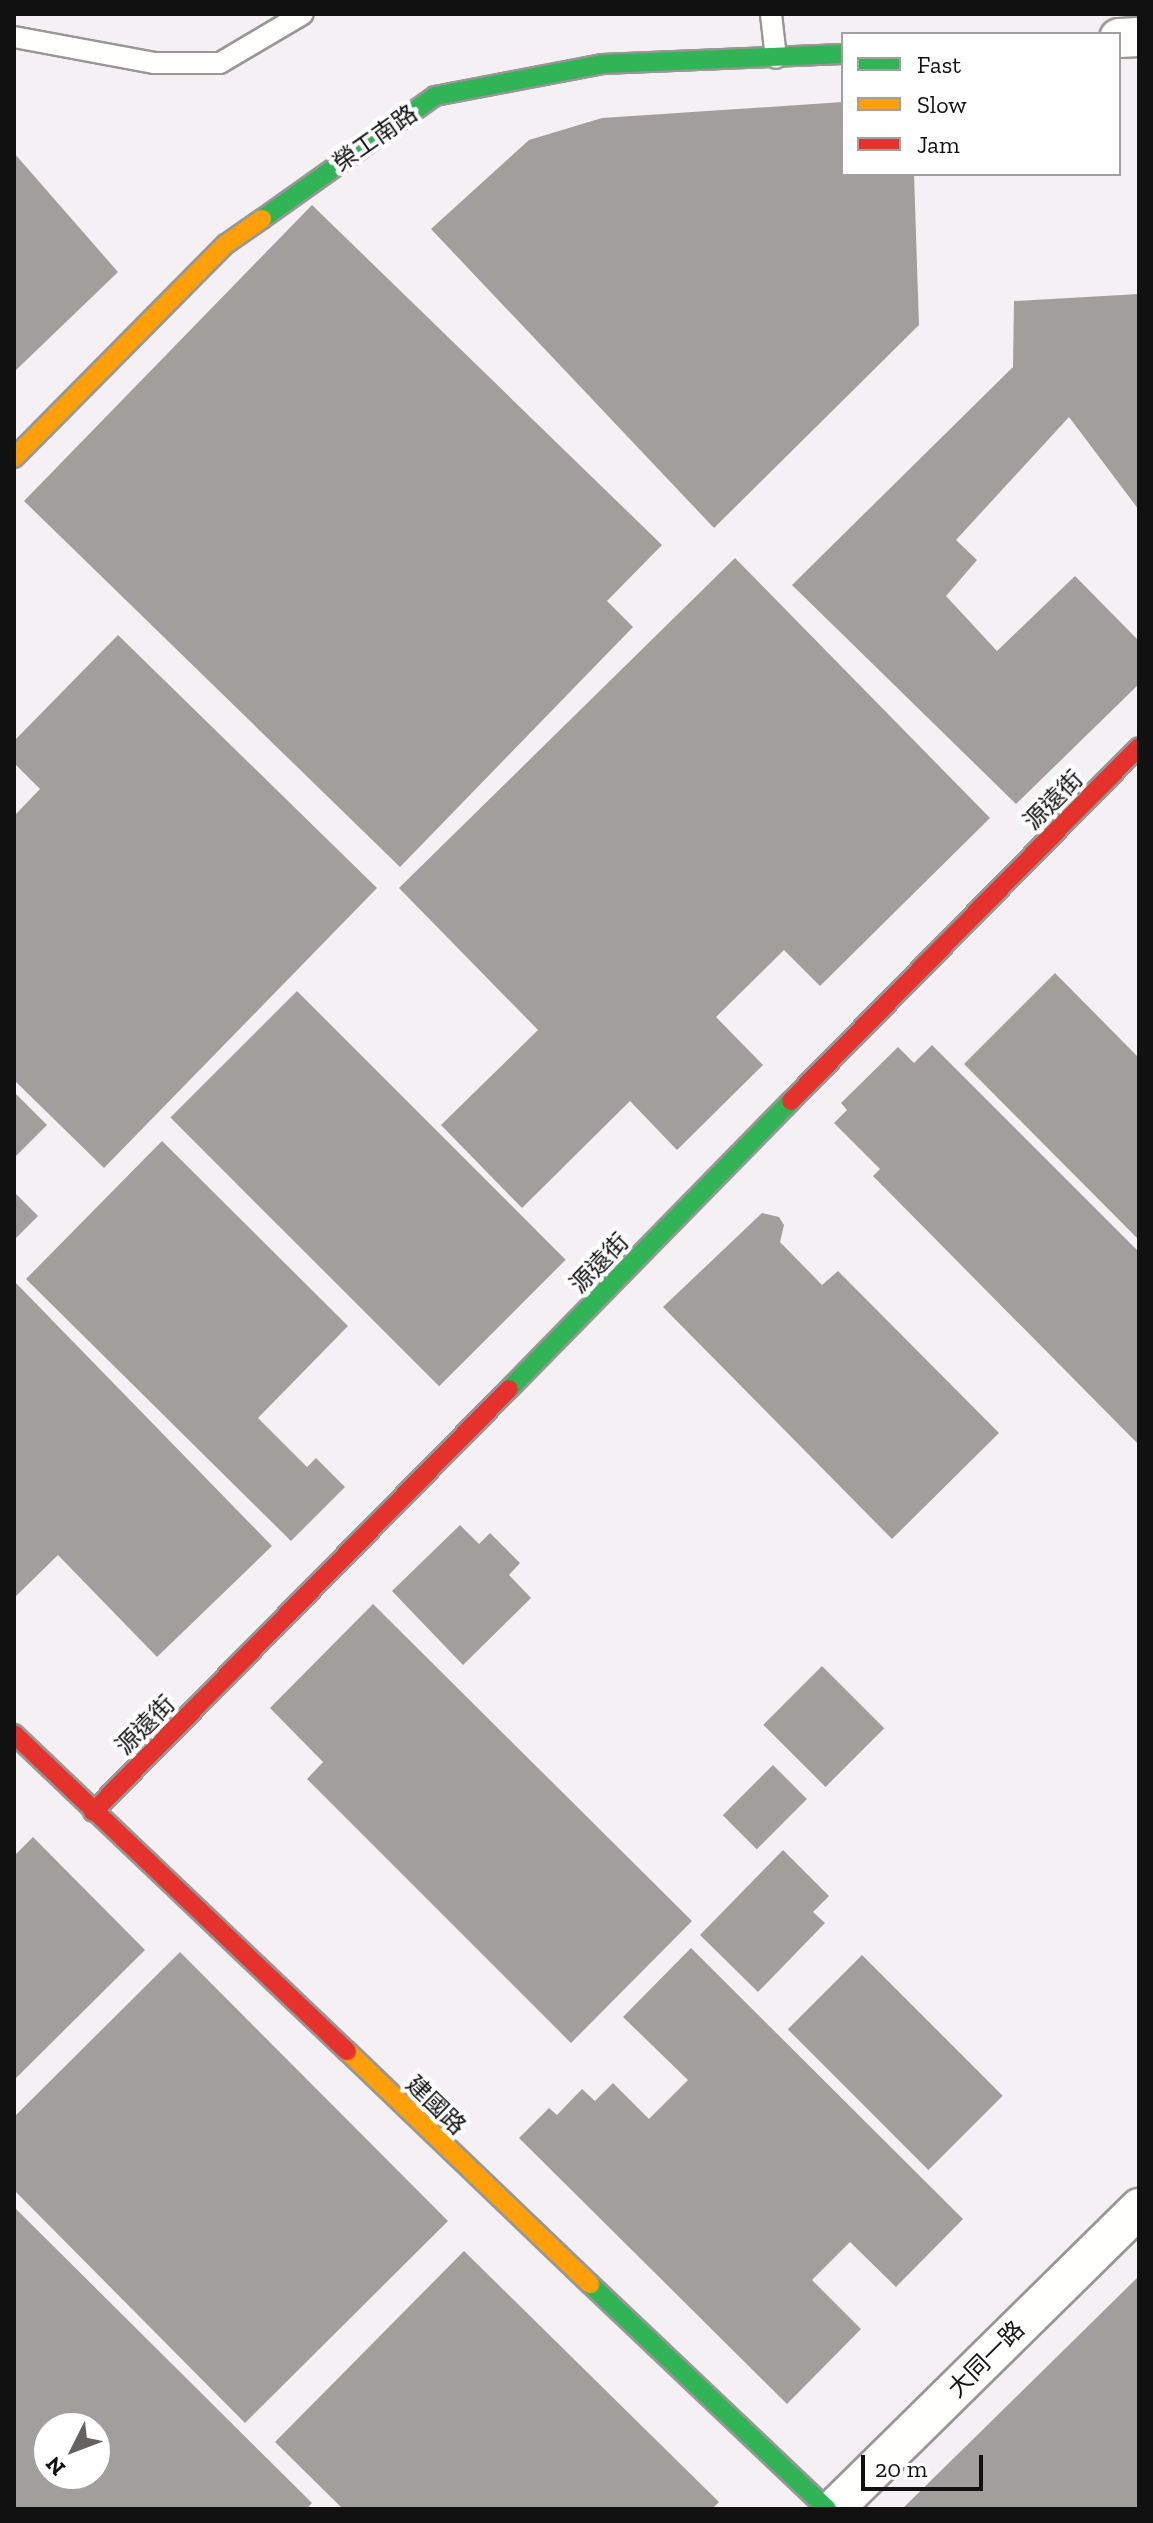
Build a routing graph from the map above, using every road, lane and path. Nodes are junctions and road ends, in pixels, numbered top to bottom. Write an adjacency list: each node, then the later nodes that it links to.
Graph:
1 (303, 14): 3 (lane)
2 (771, 14): 5 (lane)
3 (14, 37)
4 (841, 54): 5 (street, 榮工南路)
5 (776, 58): 6 (street, 榮工南路)
6 (14, 458)
7 (1139, 747): 9 (street, 源遠街)
8 (14, 1734): 9 (street, 建國路)
9 (93, 1812): 11 (street, 建國路)
10 (1139, 2208): 12 (street, 大同一路)
11 (827, 2509)
12 (834, 2509)

